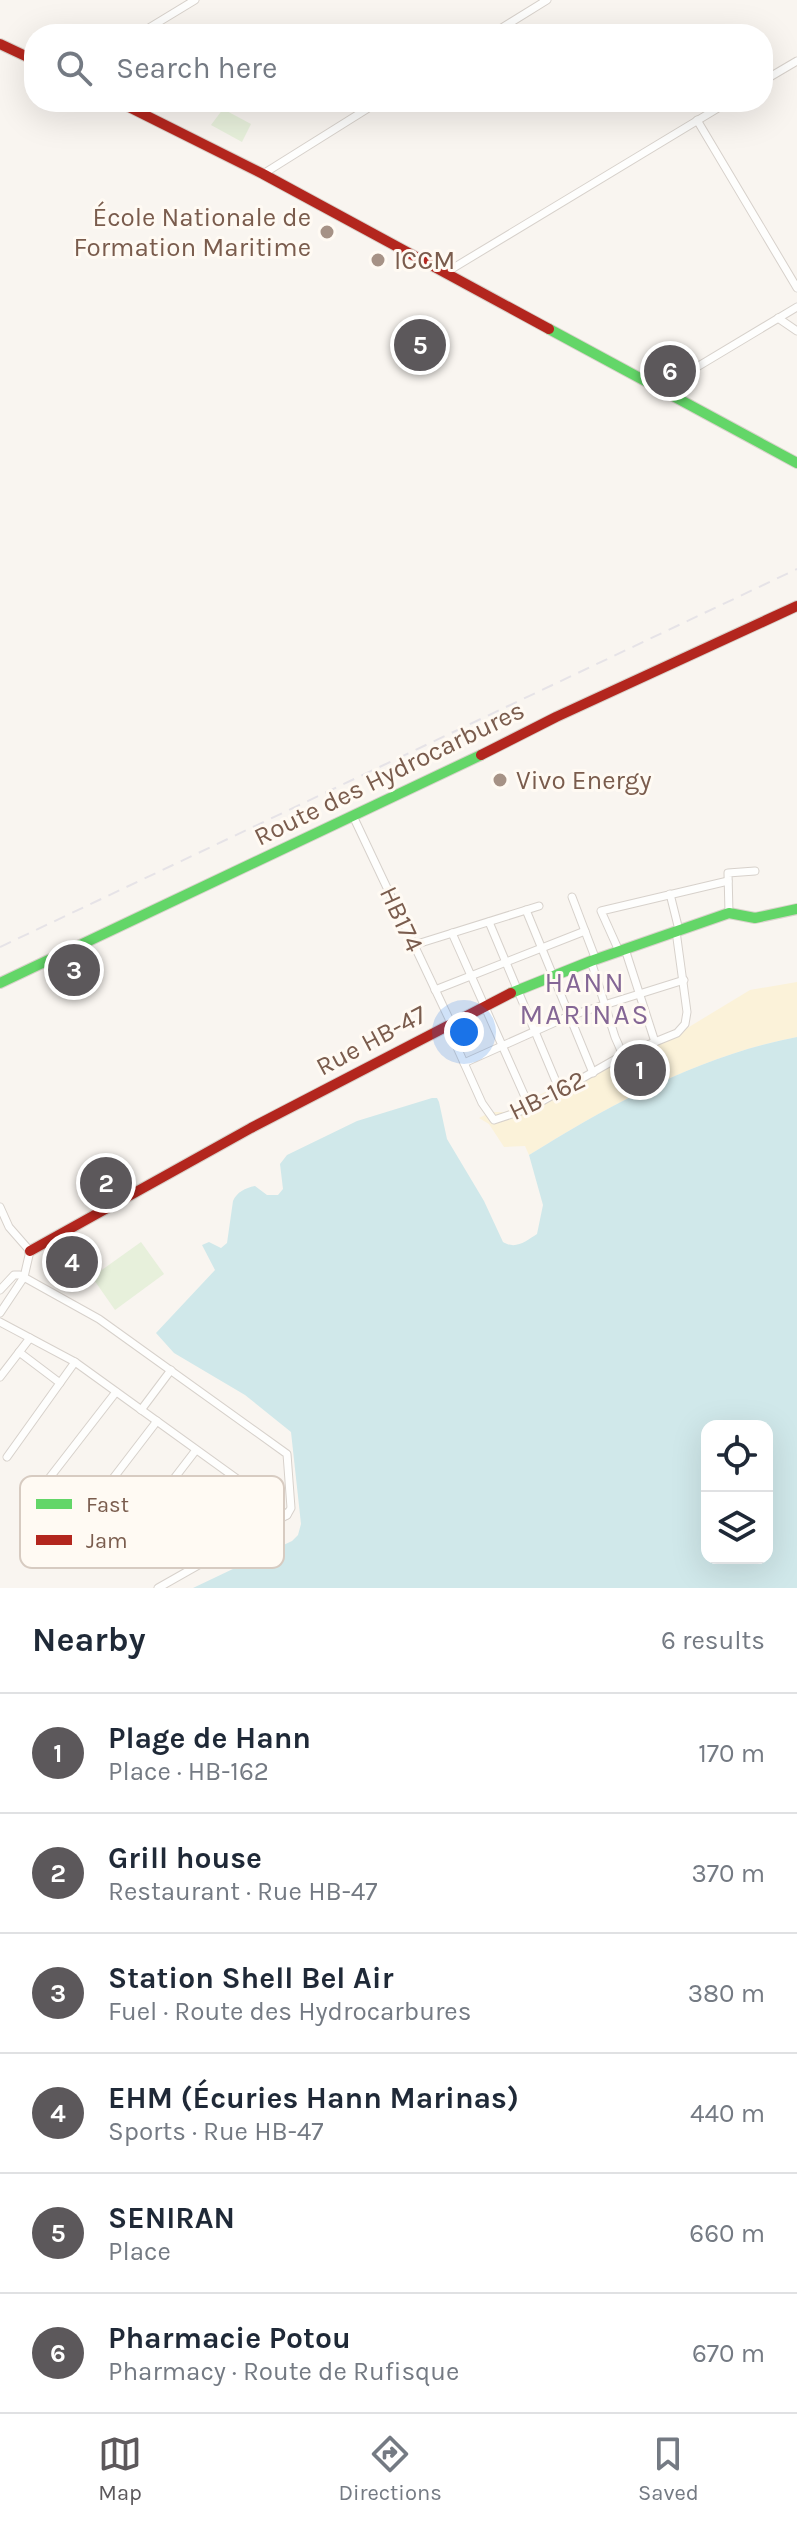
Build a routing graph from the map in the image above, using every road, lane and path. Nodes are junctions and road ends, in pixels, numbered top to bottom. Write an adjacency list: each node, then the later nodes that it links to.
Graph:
1 (195, 0): 3 (street)
2 (547, 0): 4 (street)
3 (155, 24)
4 (508, 24)
5 (0, 44): 6 (street)
6 (24, 55)
7 (797, 61): 8 (street)
8 (773, 75)
9 (139, 112): 13 (street)
10 (361, 112): 13 (street)
11 (711, 112): 12 (street)
12 (697, 120): 14 (street); 15 (street)
13 (263, 174): 14 (street)
14 (445, 273): 19 (street)
15 (797, 288)
16 (797, 307): 17 (street)
17 (778, 318): 18 (street); 19 (street)
18 (797, 331)
19 (662, 388): 20 (street)
20 (797, 463)
21 (797, 606): 22 (street, Route des Hydrocarbures)
22 (353, 816): 35 (street, HB174); 43 (street, Route des Hydrocarbures)
23 (755, 871): 24 (street)
24 (728, 877): 25 (street); 30 (street)
25 (670, 894): 32 (street, HB-162); 37 (street)
26 (572, 897): 33 (street)
27 (539, 906): 29 (street)
28 (797, 909): 30 (street, Rue HB-47)
29 (526, 910): 31 (street); 36 (street)
30 (729, 913): 32 (street, Rue HB-47)
31 (489, 922): 34 (street); 38 (street)
32 (678, 930): 37 (street, Rue HB-47); 42 (street, HB-162)
33 (585, 931): 36 (street); 39 (street)
34 (452, 933): 35 (street); 40 (street)
35 (414, 945): 44 (street, HB174)
36 (541, 946): 38 (street); 41 (street)
37 (622, 950): 39 (street, Rue HB-47); 46 (street)
38 (505, 961): 40 (street); 45 (street)
39 (594, 961): 41 (street, Rue HB-47); 47 (street)
40 (470, 975): 44 (street); 48 (street)
41 (553, 976): 45 (street, Rue HB-47); 49 (street)
42 (684, 980): 46 (street); 52 (street, HB-162)
43 (0, 983)
44 (435, 990): 50 (street, HB174)
45 (518, 990): 48 (street, Rue HB-47); 51 (street)
46 (639, 993): 47 (street); 52 (street)
47 (603, 1004): 49 (street); 54 (street)
48 (484, 1006): 50 (street, Rue HB-47); 53 (street)
49 (569, 1016): 51 (street); 56 (street)
50 (449, 1024): 55 (street, HB174); 63 (street, Rue HB-47)
51 (534, 1030): 53 (street); 57 (street)
52 (655, 1042): 54 (street, HB-162)
53 (502, 1045): 55 (street); 58 (street)
54 (623, 1055): 56 (street, HB-162)
55 (464, 1063): 59 (street, HB174)
56 (593, 1073): 57 (street, HB-162)
57 (560, 1091): 58 (street, HB-162)
58 (530, 1108): 59 (street, HB-162)
59 (494, 1120)
60 (0, 1207): 61 (street)
61 (9, 1227): 62 (street); 63 (street)
62 (0, 1234)
63 (30, 1251): 64 (street)
64 (24, 1277): 65 (street); 66 (street); 71 (street)
65 (0, 1290)
66 (0, 1313)
67 (0, 1322): 68 (street)
68 (30, 1338): 69 (street); 70 (street)
69 (19, 1352): 72 (street); 73 (street)
70 (75, 1362): 73 (street); 74 (street)
71 (171, 1370): 75 (street); 84 (street)
72 (0, 1377)
73 (60, 1383): 78 (street)
74 (116, 1392): 75 (street); 79 (street)
75 (141, 1410): 76 (street)
76 (157, 1421): 77 (street); 80 (street)
77 (196, 1450): 81 (street); 82 (street)
78 (7, 1457)
79 (51, 1476)
80 (115, 1476)
81 (176, 1476)
82 (233, 1476)
83 (284, 1513): 84 (street)
84 (287, 1515): 85 (street)
85 (284, 1517)
86 (193, 1568): 87 (street)
87 (158, 1588)

